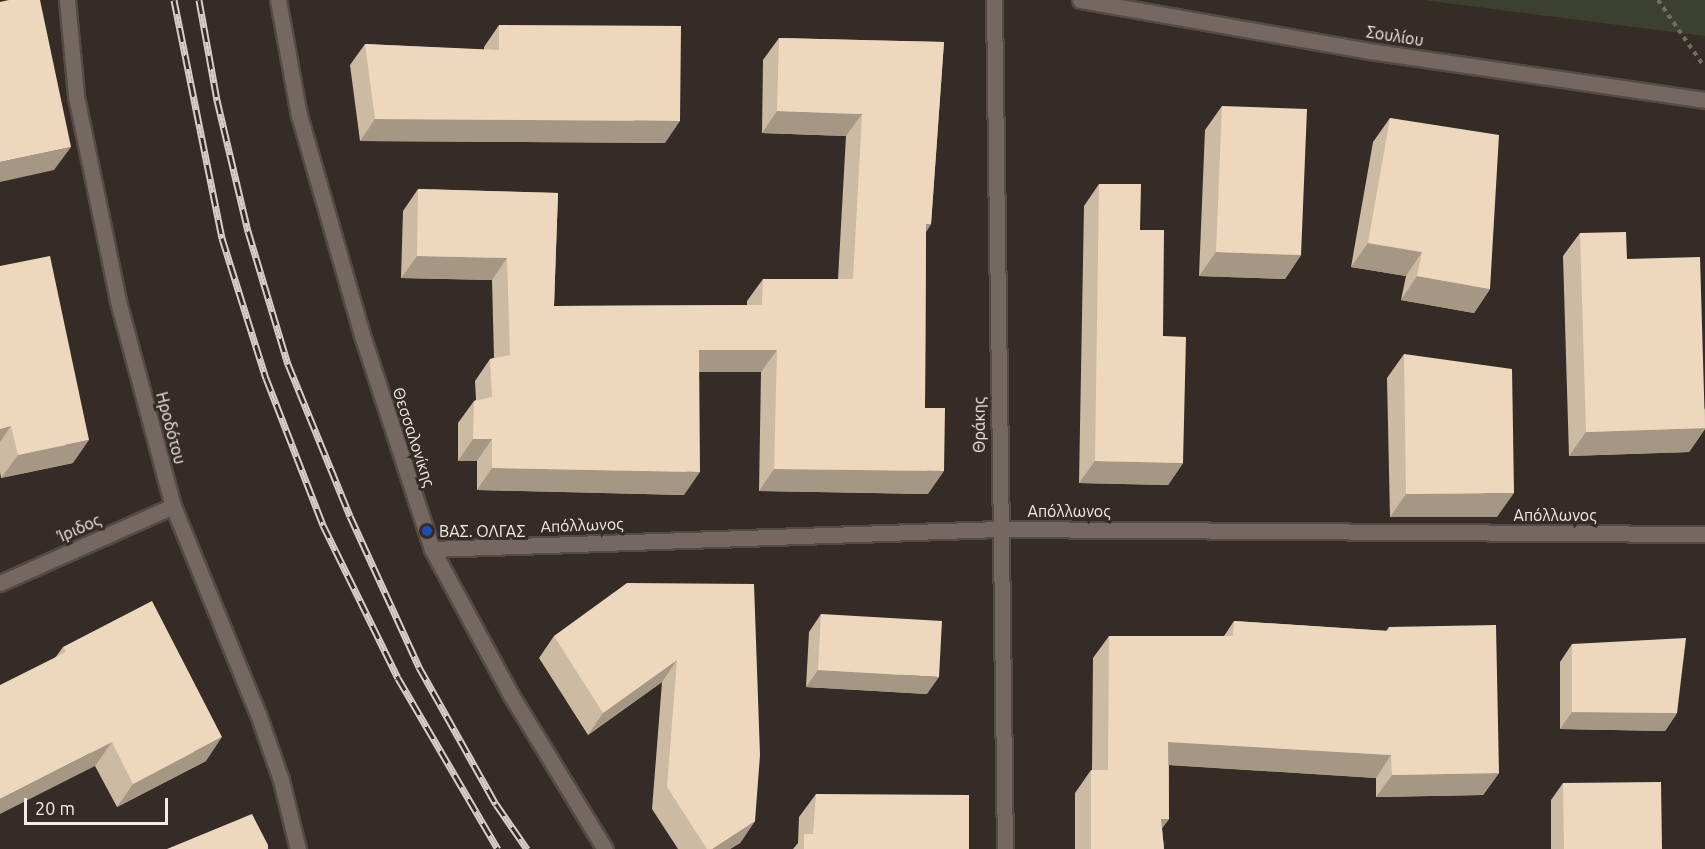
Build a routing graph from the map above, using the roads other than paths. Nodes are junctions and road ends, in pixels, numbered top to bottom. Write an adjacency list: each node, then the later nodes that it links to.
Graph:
1 (68, 0): 6 (street, Ηροδότου)
2 (278, 0): 9 (street, Θεσσαλονίκης)
3 (994, 0): 7 (street, Θράκης)
4 (1080, 0): 5 (street, Σουλίου)
5 (1705, 100)
6 (173, 506): 10 (street, Ίριδος); 11 (street, Ηροδότου)
7 (998, 529): 8 (street, Απόλλωνος); 9 (street, Απόλλωνος); 13 (street, Θράκης)
8 (1705, 534)
9 (432, 549): 12 (street, Θεσσαλονίκης)
10 (0, 584)
11 (298, 849)
12 (606, 849)
13 (1005, 849)

